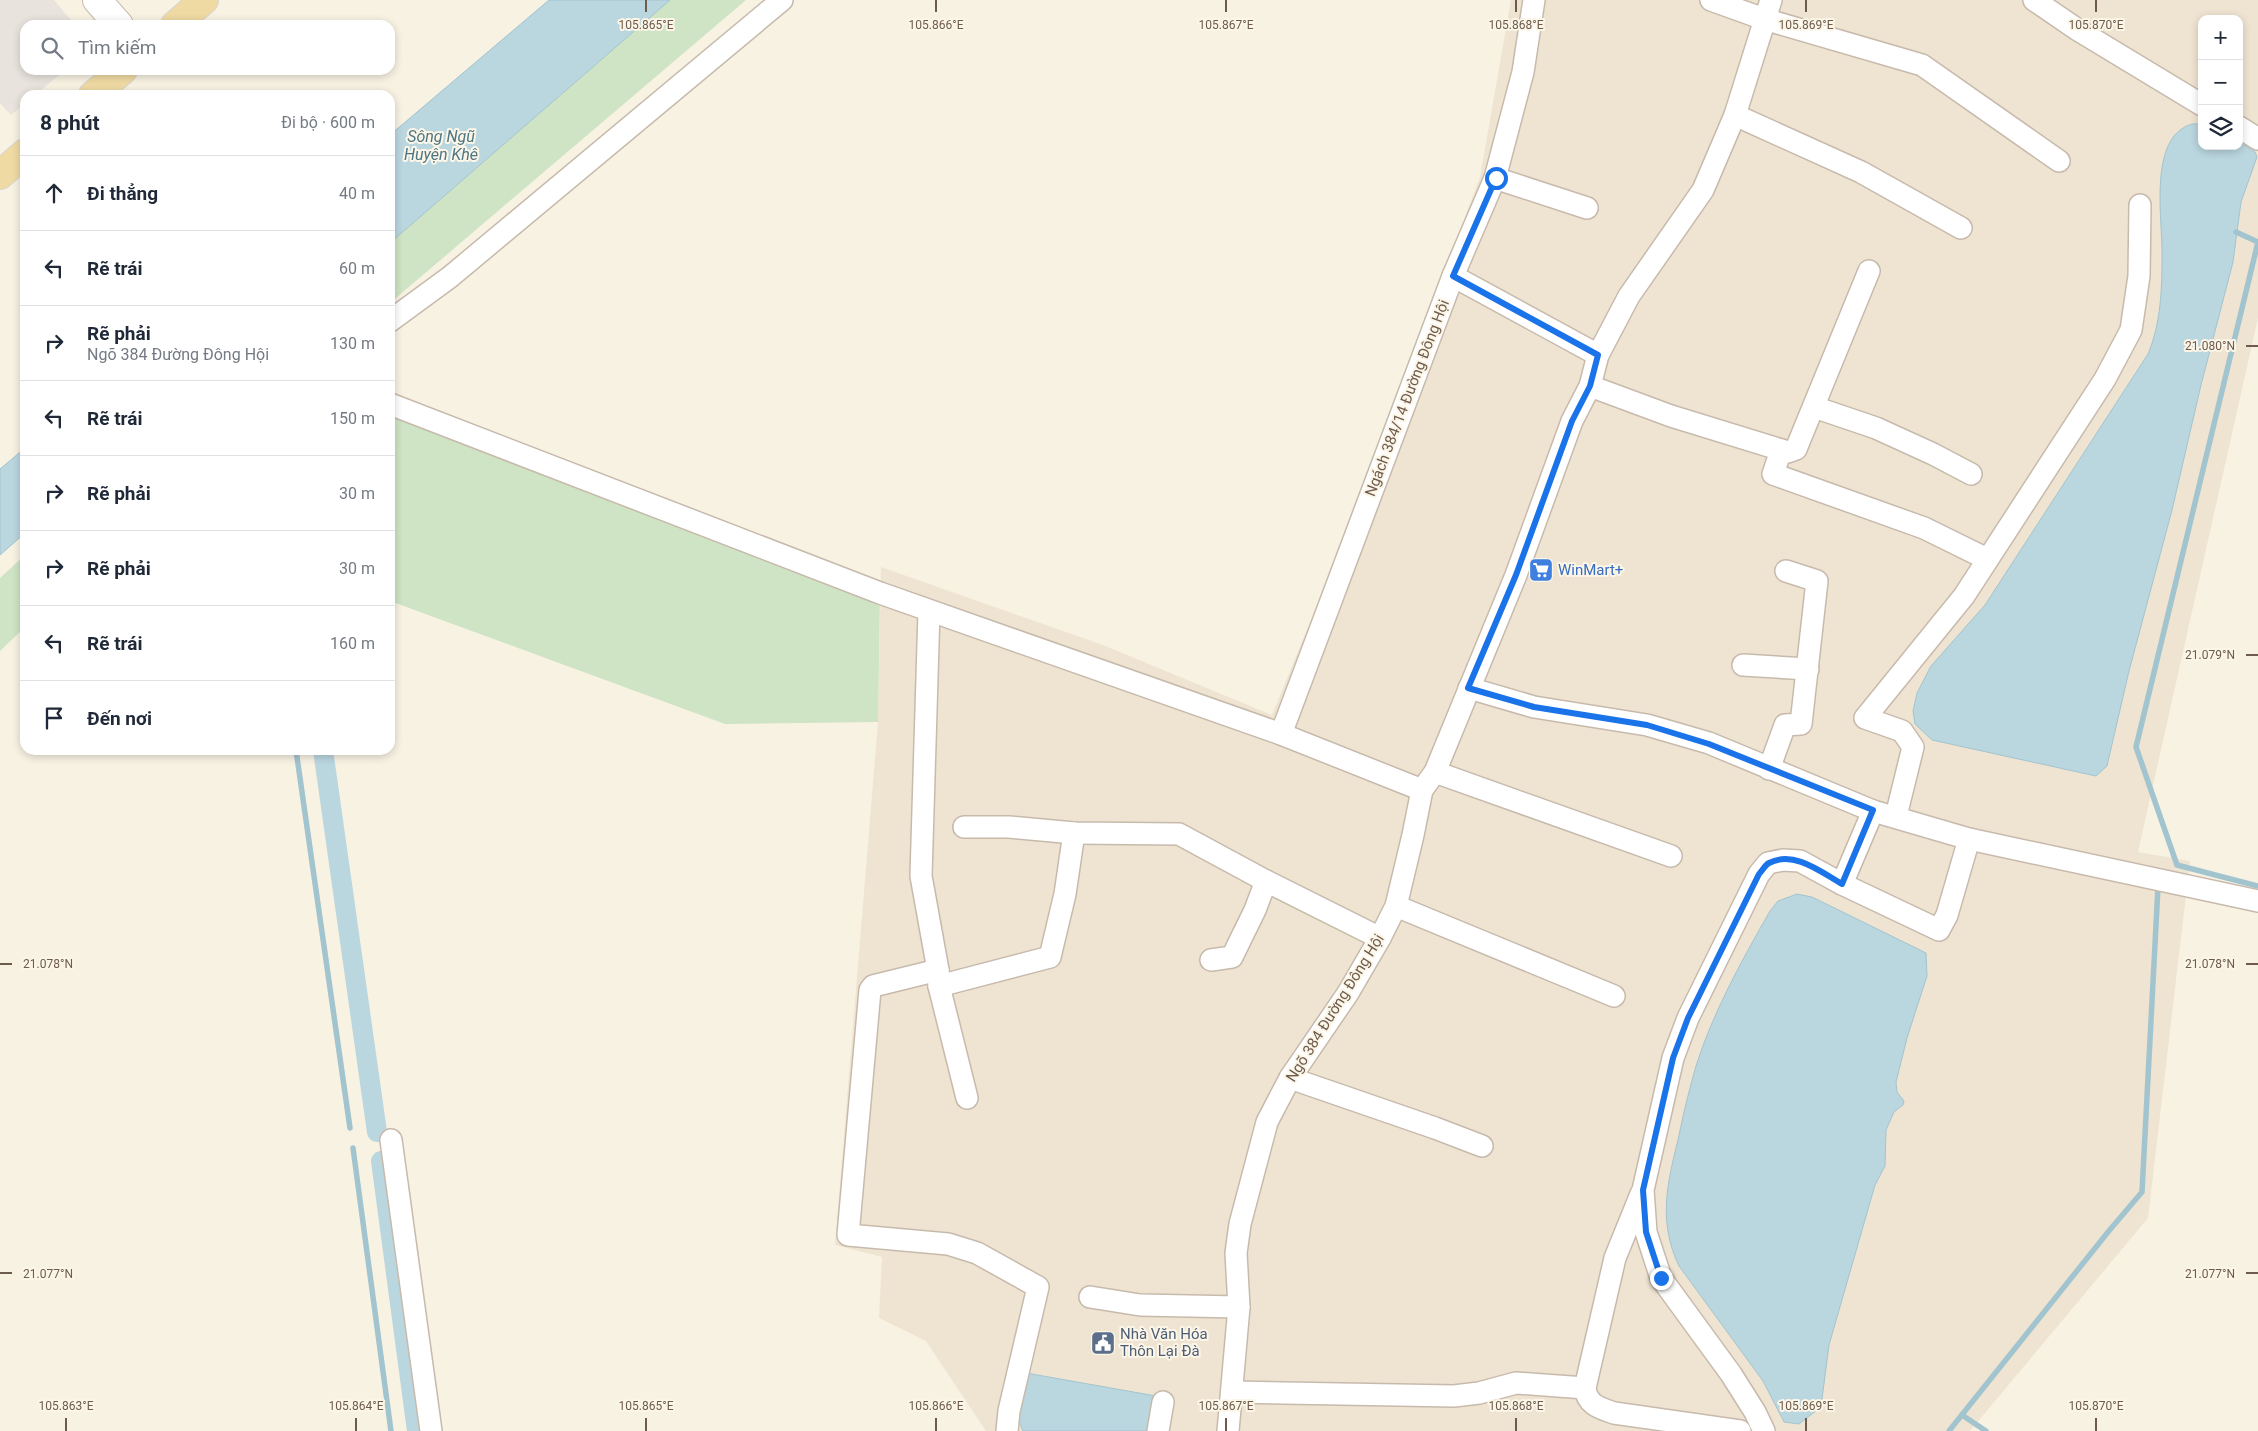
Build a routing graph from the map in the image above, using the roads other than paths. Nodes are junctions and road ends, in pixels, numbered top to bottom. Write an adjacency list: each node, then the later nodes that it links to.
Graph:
1 (97, 0): 8 (street)
2 (204, 0): 9 (main road)
3 (782, 0): 25 (street)
4 (1534, 0): 19 (street, Ngách 384/14 Đường Đông Hội)
5 (1711, 0): 7 (street)
6 (2034, 0): 12 (street)
7 (1767, 10): 13 (street, Ngõ 384 Đường Đông Hội); 17 (street)
8 (115, 20)
9 (181, 20)
10 (116, 75): 11 (main road)
11 (99, 90)
12 (2198, 103)
13 (1735, 115): 22 (street); 26 (street, Ngõ 384 Đường Đông Hội)
14 (2243, 130): 15 (street)
15 (2258, 139)
16 (20, 157): 18 (main road)
17 (2059, 161)
18 (0, 175)
19 (1496, 178): 21 (street); 24 (street, Ngách 384/14 Đường Đông Hội)
20 (2140, 205): 32 (street)
21 (1587, 208)
22 (1961, 228)
23 (1869, 271): 29 (street)
24 (1453, 276): 26 (street); 38 (street, Ngách 384/14 Đường Đông Hội)
25 (395, 317)
26 (1598, 355): 27 (street, Ngõ 384 Đường Đông Hội)
27 (1590, 386): 30 (street); 37 (street, Ngõ 384 Đường Đông Hội)
28 (395, 406): 34 (street)
29 (1814, 407): 30 (street); 31 (street)
30 (1781, 450): 32 (street)
31 (1971, 474)
32 (1987, 559): 43 (street)
33 (1786, 571): 36 (street)
34 (929, 611): 38 (street); 54 (street)
35 (1743, 665): 36 (street)
36 (1808, 669): 39 (street)
37 (1468, 688): 39 (street); 40 (street, Ngõ 384 Đường Đông Hội)
38 (1281, 734): 41 (street)
39 (1769, 769): 42 (street)
40 (1435, 772): 41 (street, Ngõ 384 Đường Đông Hội); 47 (street)
41 (1422, 790): 51 (street, Ngõ 384 Đường Đông Hội)
42 (1873, 810): 43 (street); 49 (street)
43 (1896, 816): 46 (street)
44 (964, 827): 45 (street)
45 (1074, 833): 48 (street); 54 (street)
46 (1969, 839): 49 (street); 50 (street)
47 (1671, 856)
48 (1266, 881): 52 (street); 53 (street)
49 (1842, 884): 60 (street)
50 (2258, 901)
51 (1396, 906): 52 (street, Ngõ 384 Đường Đông Hội); 55 (street)
52 (1380, 938): 56 (street, Ngõ 384 Đường Đông Hội)
53 (1211, 960)
54 (938, 978): 57 (street); 67 (street)
55 (1614, 996)
56 (1290, 1078): 59 (street); 62 (street, Ngõ 384 Đường Đông Hội)
57 (967, 1098)
58 (391, 1140): 66 (street)
59 (1482, 1146)
60 (1643, 1190): 63 (street); 71 (street)
61 (1090, 1297): 62 (street)
62 (1239, 1308): 64 (street, Ngõ 384 Đường Đông Hội)
63 (1585, 1388): 64 (street); 70 (street)
64 (1233, 1392): 69 (street, Ngõ 384 Đường Đông Hội)
65 (1162, 1402): 68 (street)
66 (431, 1431)
67 (1008, 1431)
68 (1158, 1431)
69 (1228, 1431)
70 (1740, 1431)
71 (1764, 1431)

